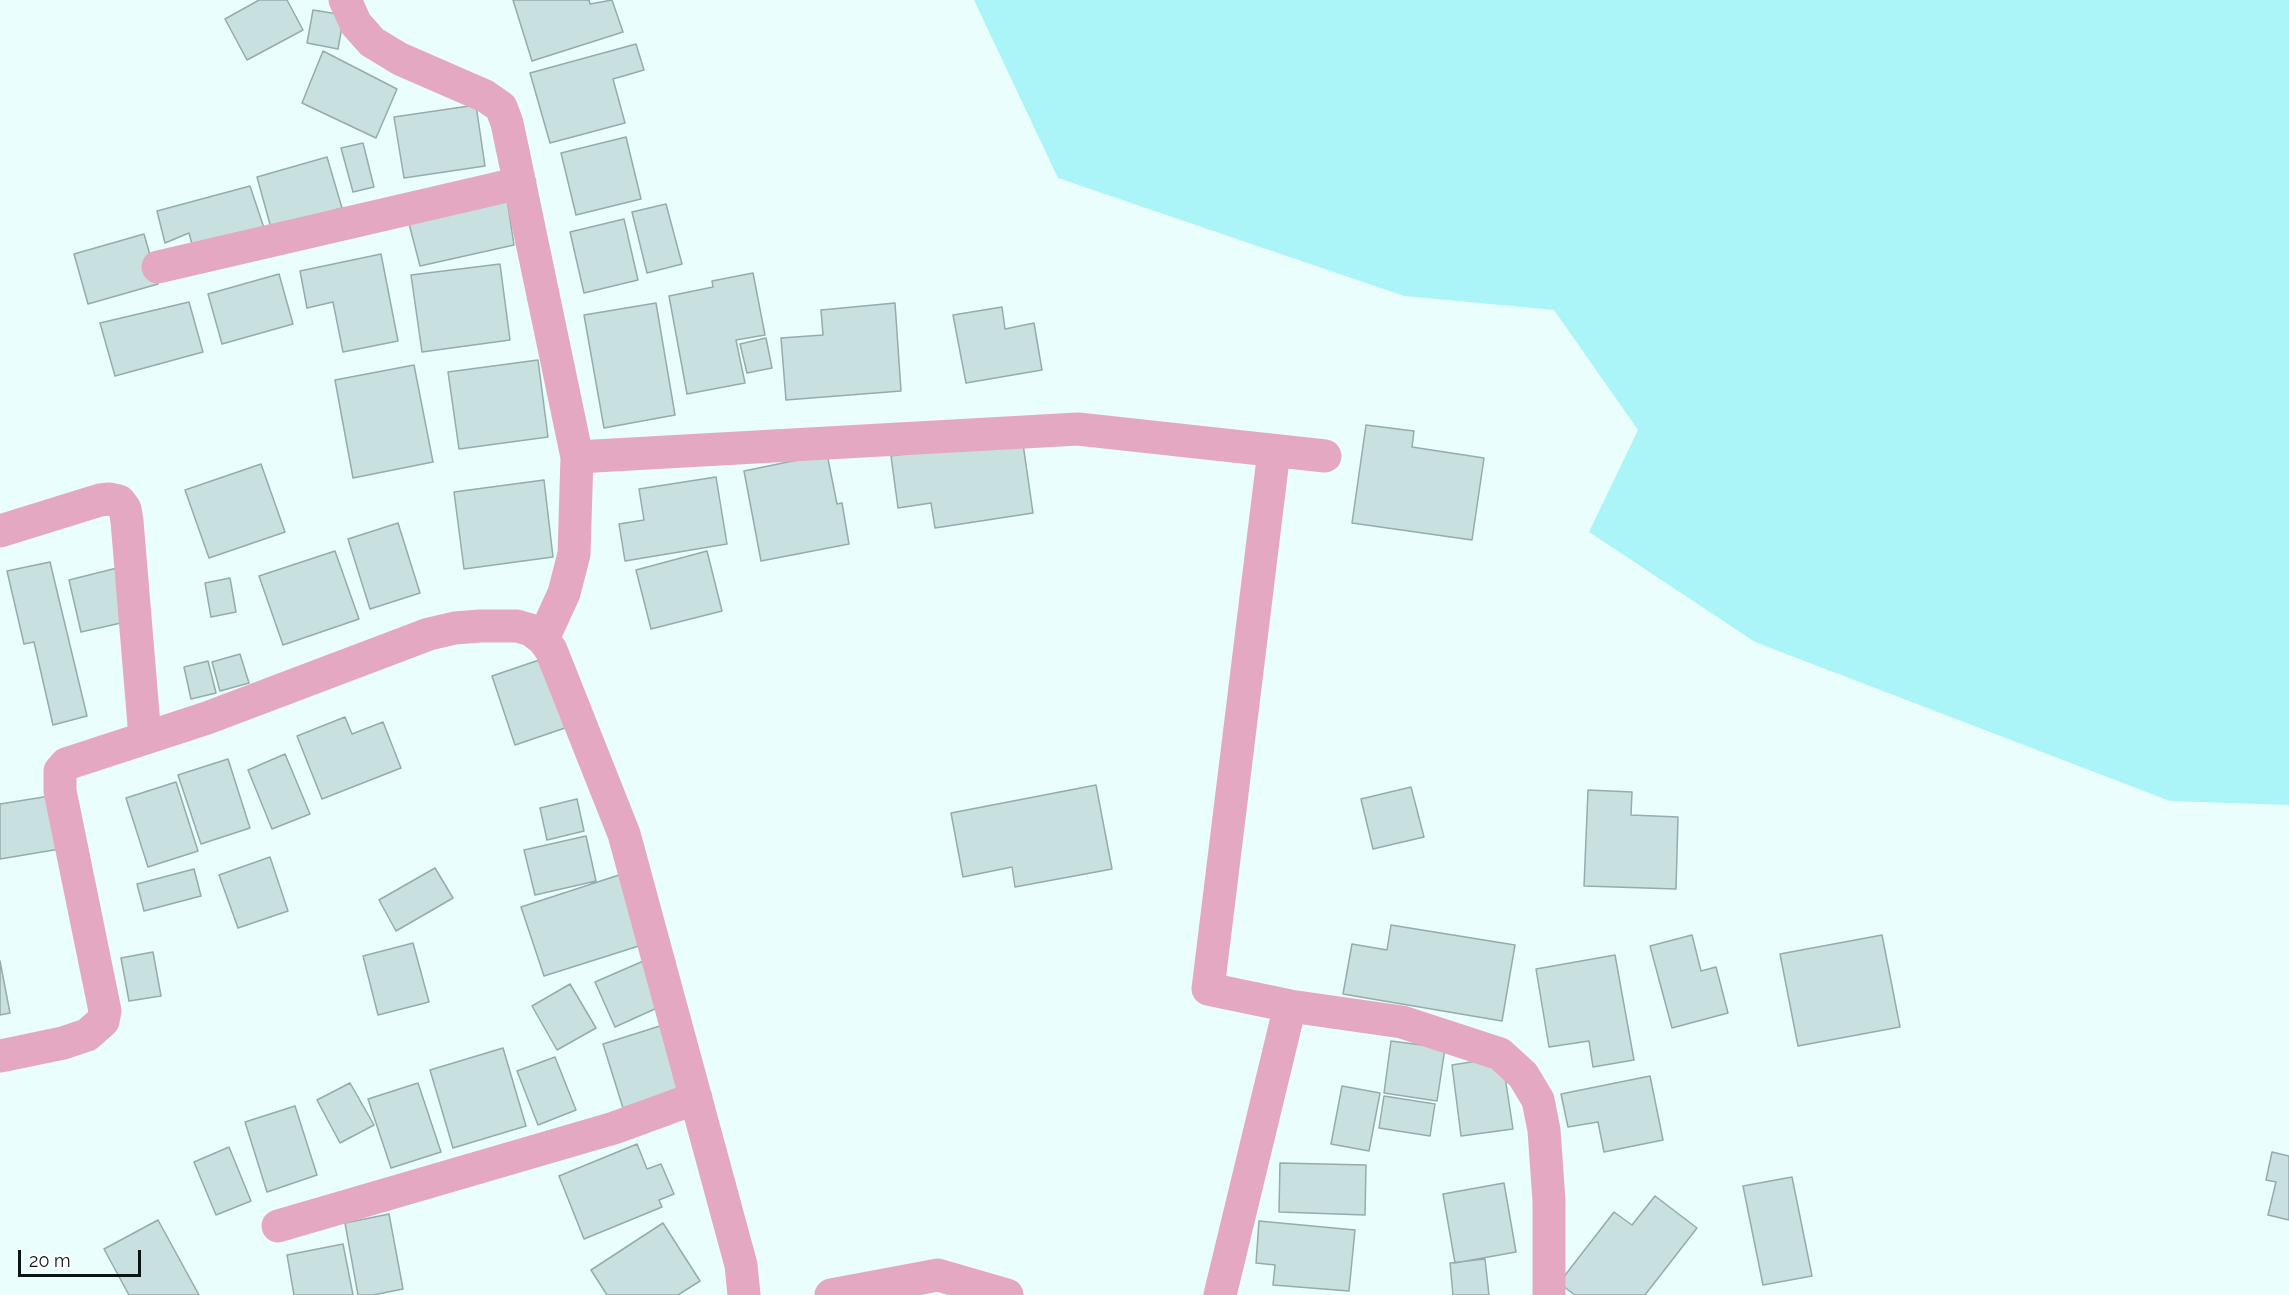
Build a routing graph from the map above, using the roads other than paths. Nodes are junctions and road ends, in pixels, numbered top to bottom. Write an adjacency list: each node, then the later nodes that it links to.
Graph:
1 (345, 0): 2 (street)
2 (520, 183): 3 (street); 6 (street)
3 (158, 267)
4 (1274, 451): 5 (street); 6 (street); 10 (street)
5 (1325, 456)
6 (578, 457): 8 (street)
7 (0, 531): 9 (street)
8 (543, 639): 9 (street); 12 (street)
9 (145, 737): 11 (street)
10 (1290, 1006): 17 (street); 18 (street)
11 (0, 1056)
12 (696, 1098): 13 (street); 14 (street)
13 (278, 1226)
14 (744, 1295)
15 (831, 1295): 16 (street)
16 (1007, 1295)
17 (1220, 1295)
18 (1549, 1295)

